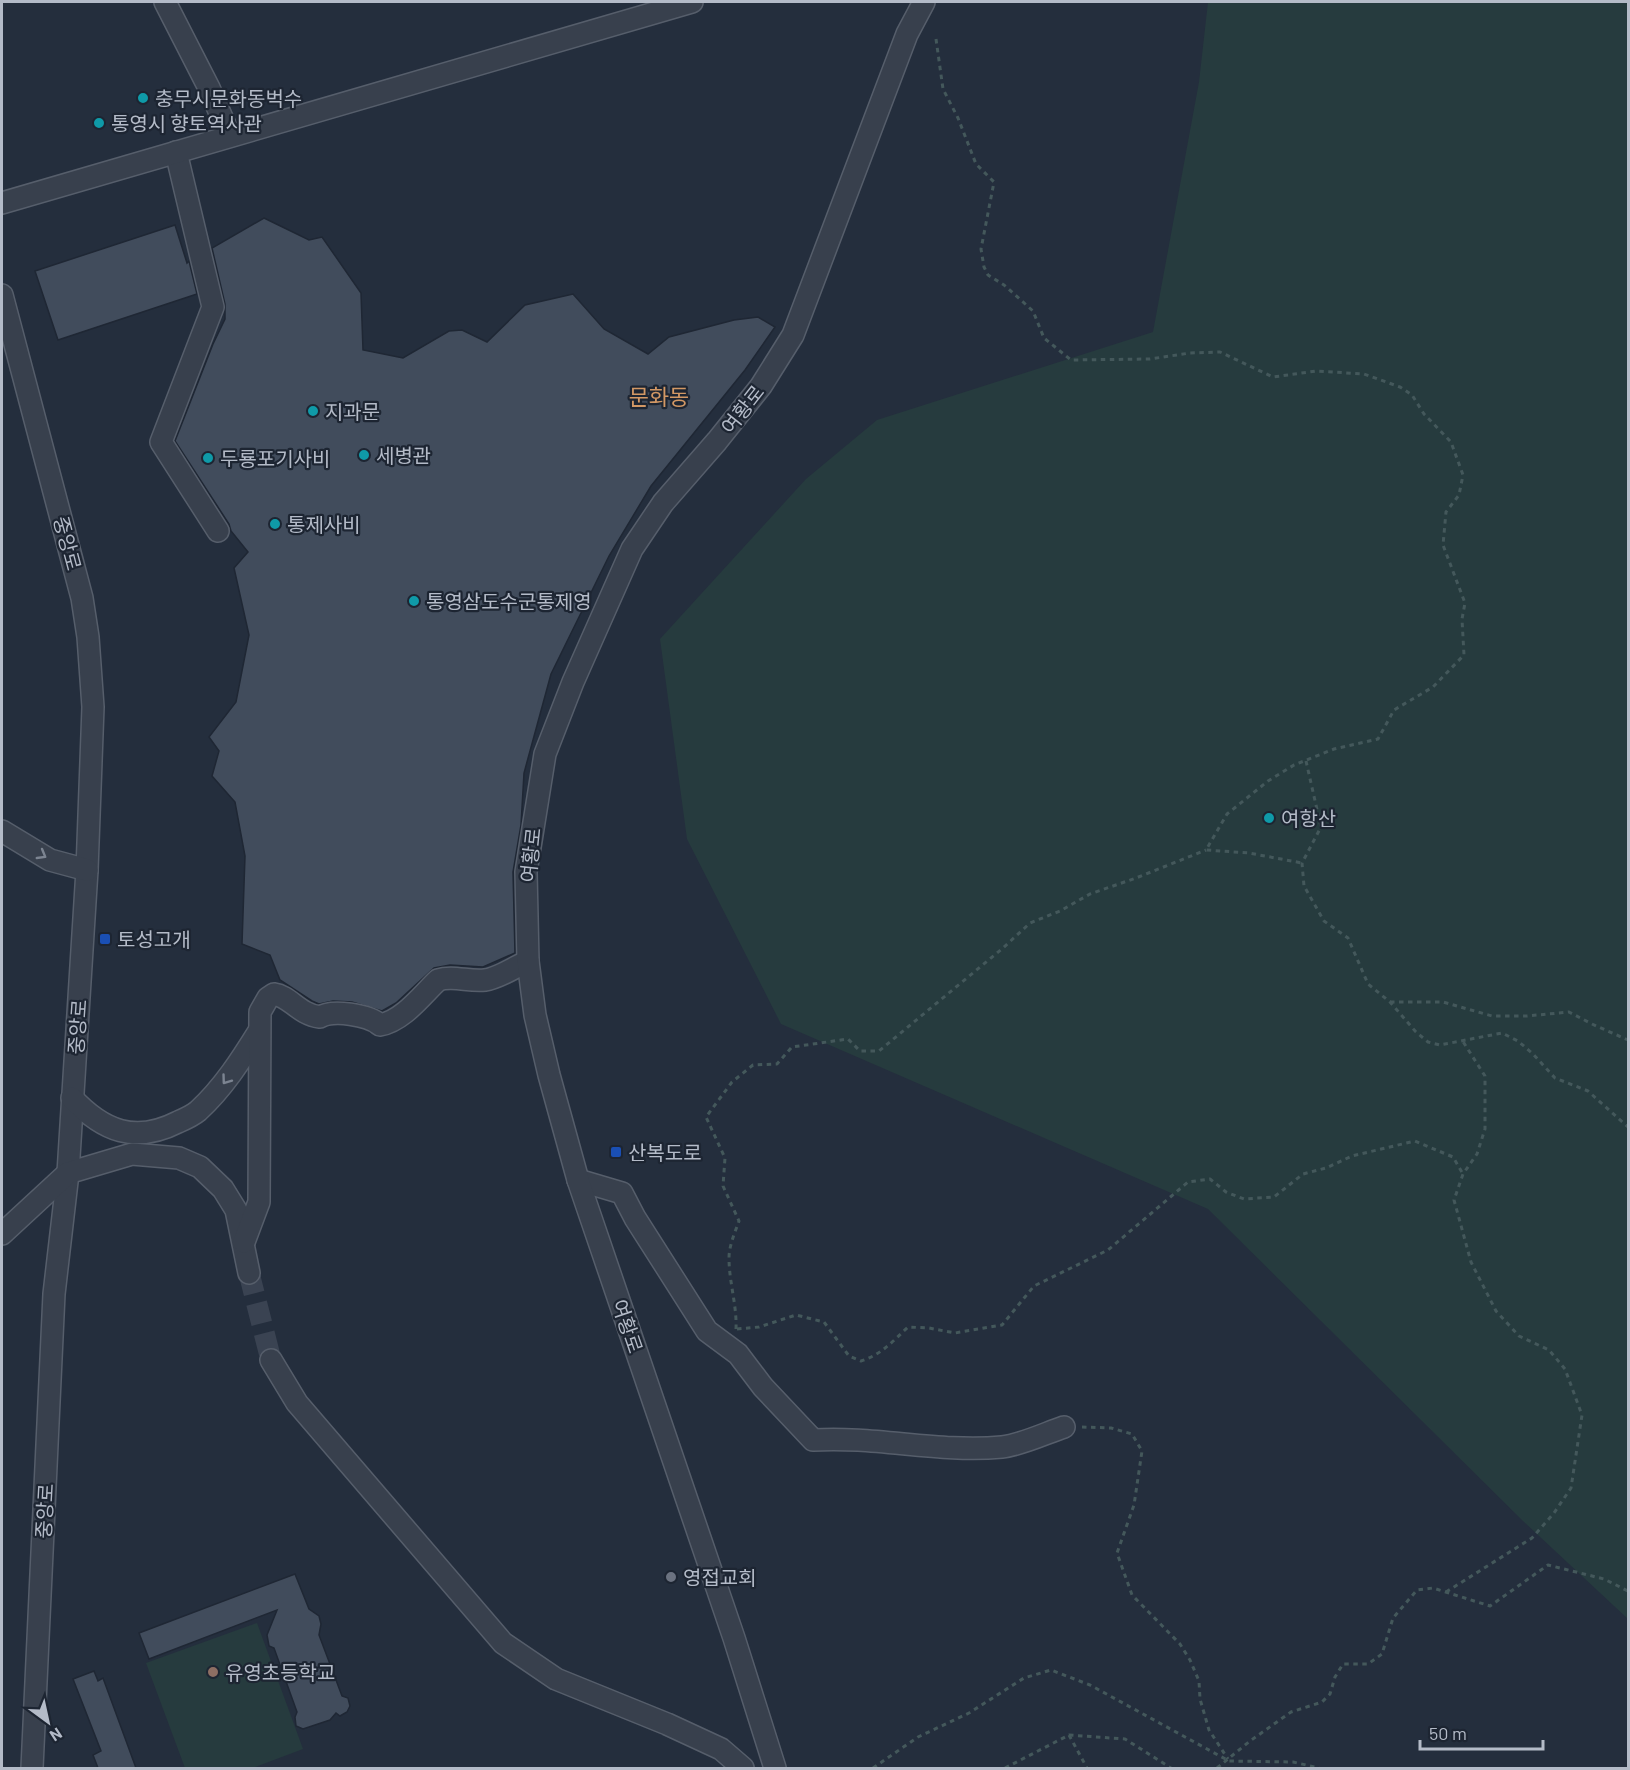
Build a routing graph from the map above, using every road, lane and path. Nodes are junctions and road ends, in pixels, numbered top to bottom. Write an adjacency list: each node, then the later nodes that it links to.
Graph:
1 (165, 2): 5 (street)
2 (692, 2): 5 (street)
3 (924, 2): 15 (street, 여황로)
4 (936, 39): 10 (path)
5 (231, 136): 6 (street)
6 (176, 152): 7 (street); 9 (street)
7 (2, 203)
8 (2, 295): 14 (street, 중앙로)
9 (218, 531)
10 (1305, 761): 12 (path); 13 (path)
11 (2, 831): 14 (street, one-way to 14)
12 (1206, 850): 13 (path); 28 (path)
13 (1302, 863): 16 (path)
14 (87, 870): 20 (street, 중앙로)
15 (528, 961): 17 (street); 24 (street, 여황로)
16 (1390, 1002): 18 (path); 19 (path)
17 (259, 1031): 20 (street, one-way to 20); 26 (street)
18 (1462, 1040): 21 (path); 23 (path)
19 (1629, 1040)
20 (72, 1098): 22 (street, 중앙로)
21 (1629, 1127)
22 (68, 1173): 25 (street); 26 (street); 36 (street, 중앙로)
23 (1463, 1174): 28 (path); 33 (path)
24 (578, 1180): 29 (street); 38 (street, 여황로)
25 (2, 1234)
26 (244, 1242): 27 (street)
27 (249, 1273)
28 (736, 1329): 29 (path)
29 (707, 1331): 31 (street)
30 (271, 1360): 37 (street)
31 (1064, 1427): 35 (path)
32 (1629, 1591): 33 (path)
33 (1446, 1592): 35 (path)
34 (1069, 1735): 40 (path); 41 (path); 42 (path)
35 (1229, 1761): 39 (path); 43 (path); 44 (path)
36 (32, 1768)
37 (743, 1768)
38 (776, 1768)
39 (873, 1768)
40 (1005, 1768)
41 (1087, 1768)
42 (1171, 1768)
43 (1217, 1768)
44 (1319, 1768)

